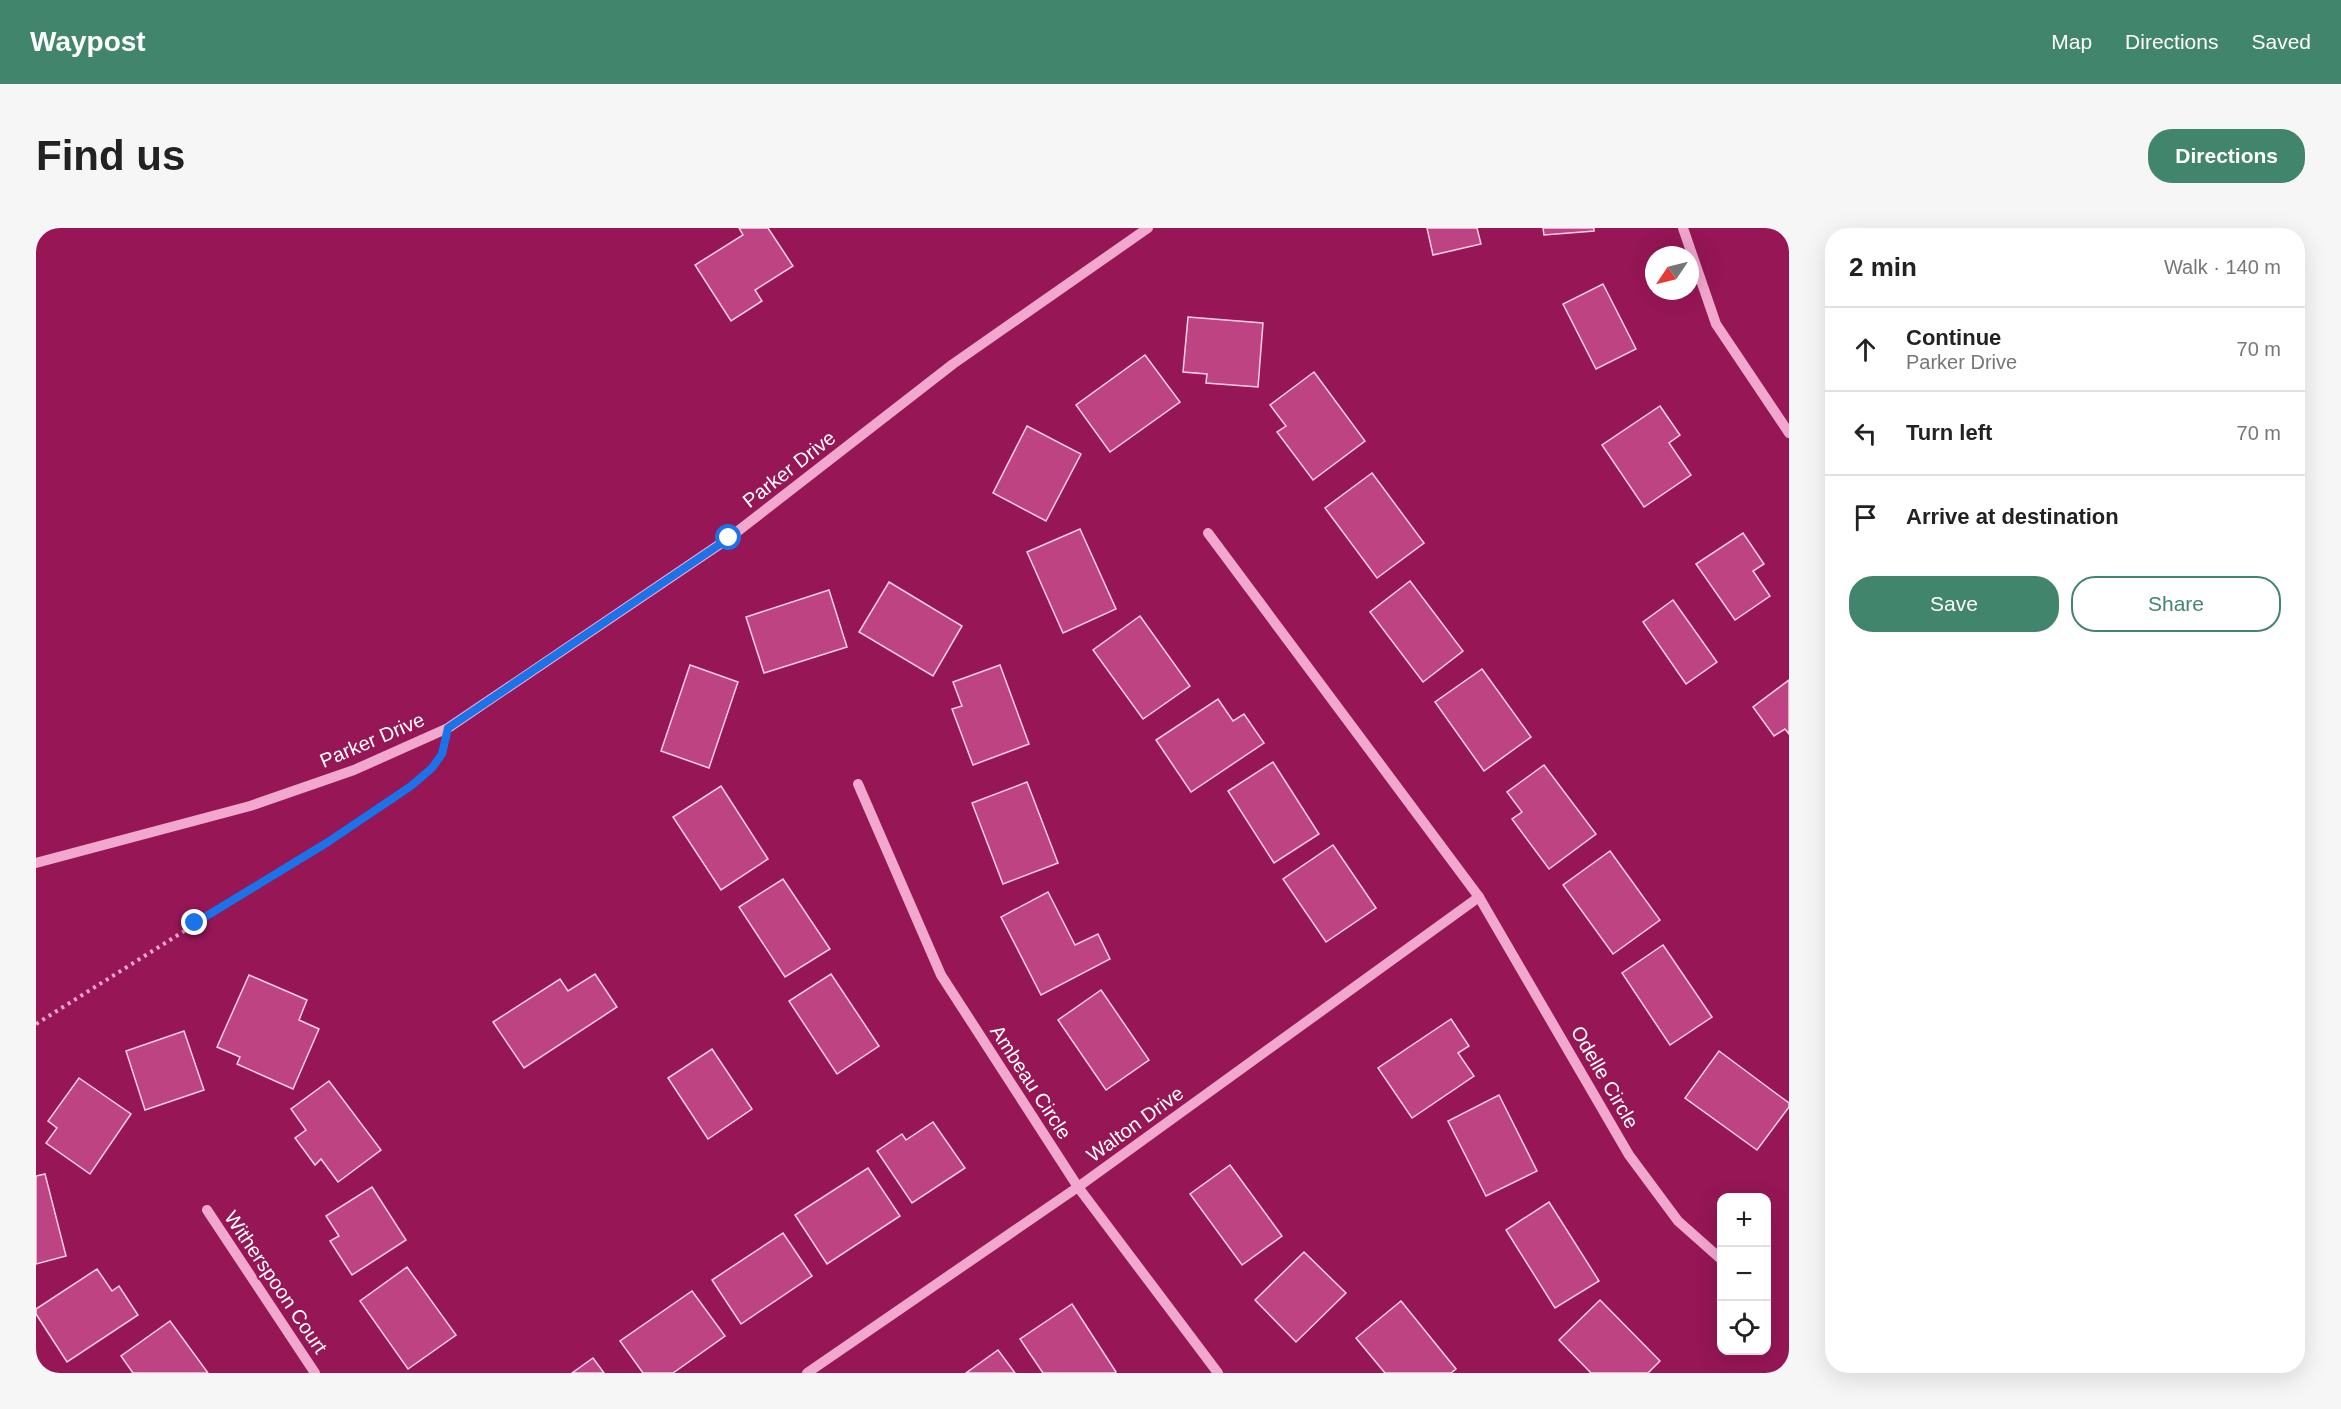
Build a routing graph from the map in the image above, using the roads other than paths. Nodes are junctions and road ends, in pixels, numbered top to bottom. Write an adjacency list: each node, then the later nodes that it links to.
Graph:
1 (1148, 228): 6 (street, Parker Drive)
2 (1683, 228): 3 (street)
3 (1789, 433)
4 (1208, 533): 7 (street, Odelle Circle)
5 (858, 784): 8 (street, Ambeau Circle)
6 (36, 863)
7 (1479, 897): 8 (street, Walton Drive); 10 (street, Odelle Circle)
8 (1078, 1187): 12 (street, Walton Drive); 13 (street, Ambeau Circle)
9 (207, 1210): 11 (street, Witherspoon Court)
10 (1717, 1256)
11 (315, 1373)
12 (807, 1373)
13 (1218, 1373)

